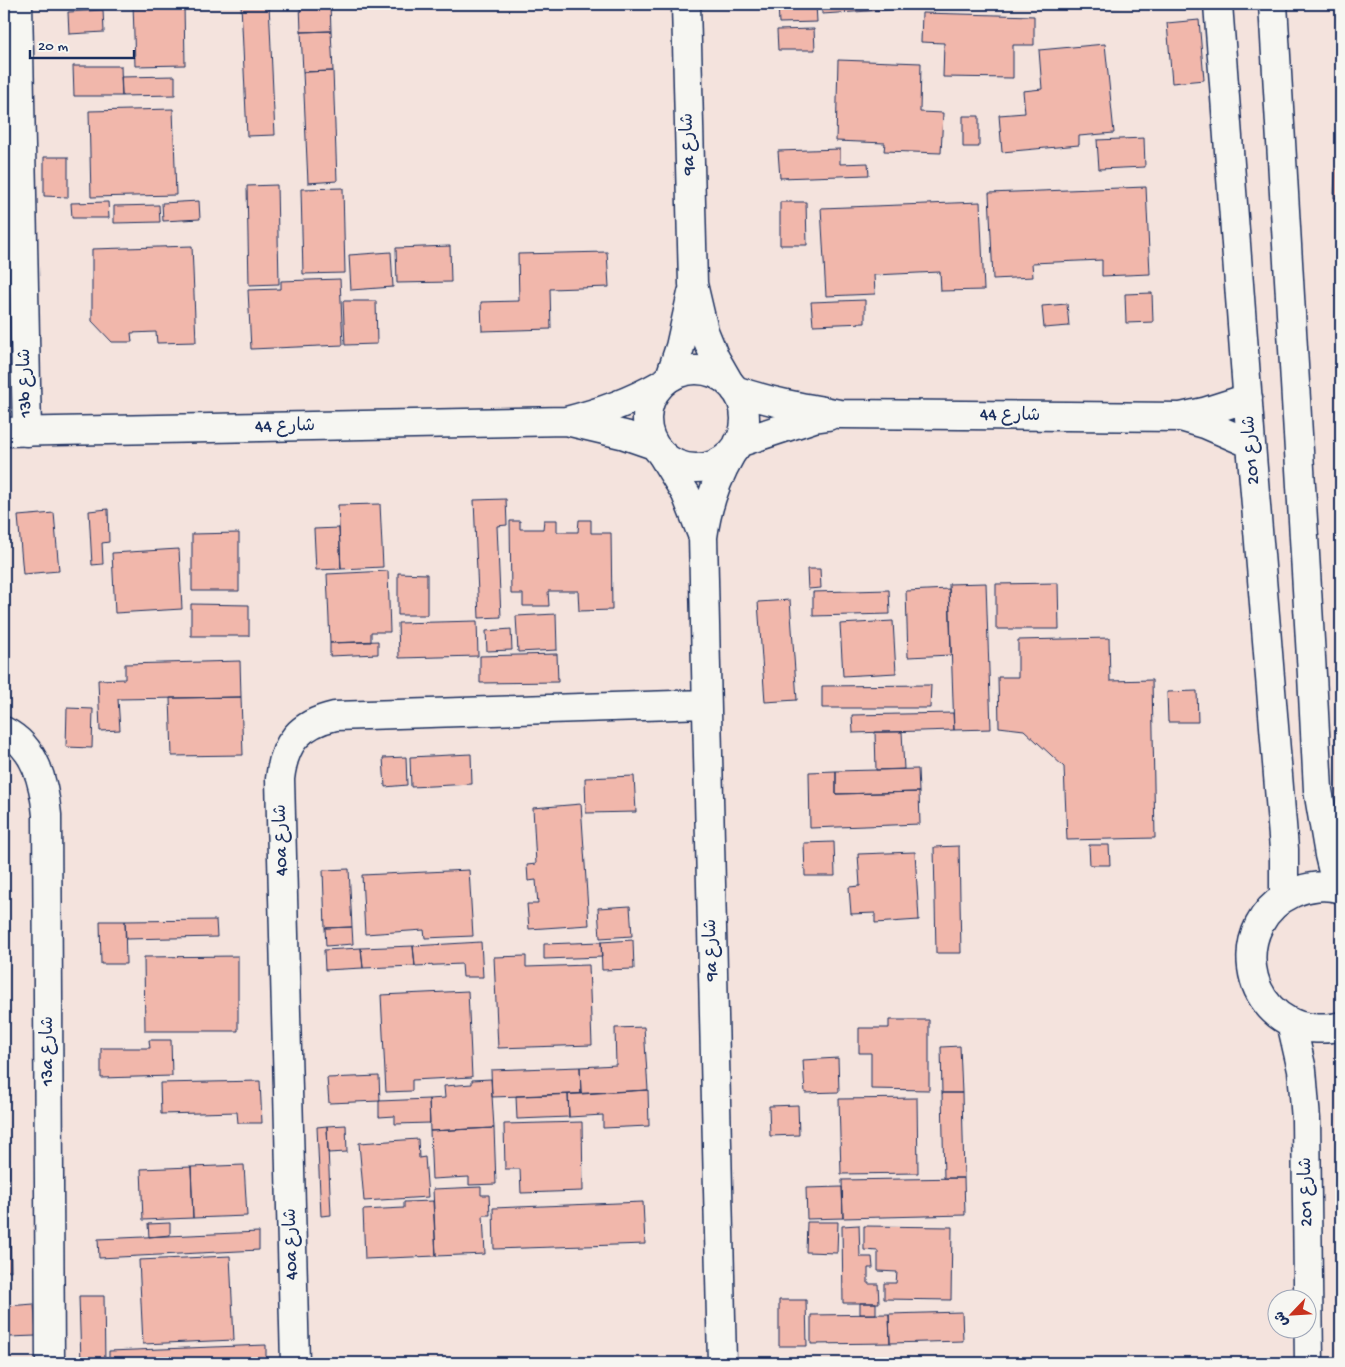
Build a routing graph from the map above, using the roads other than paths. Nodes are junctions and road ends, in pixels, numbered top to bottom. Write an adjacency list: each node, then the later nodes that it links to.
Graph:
1 (18, 4): 5 (street, 13b شارع)
2 (686, 4): 6 (street, 9a شارع)
3 (1218, 4): 9 (street, شارع 201)
4 (1273, 4): 20 (street)
5 (11, 65): 13 (street, 13b شارع)
6 (693, 284): 7 (street, 9a شارع); 8 (street, 9a شارع)
7 (665, 381): 8 (street); 12 (street, شارع 44); 16 (street)
8 (732, 387): 10 (street, شارع 44); 15 (street)
9 (1248, 398): 11 (street, شارع 44); 14 (street, شارع 201)
10 (840, 414): 11 (street, شارع 44); 15 (street, شارع 44)
11 (1181, 417): 14 (street, شارع 44)
12 (566, 421): 13 (street, شارع 44); 16 (street, شارع 44)
13 (15, 432)
14 (1251, 444): 21 (street, شارع 201)
15 (735, 448): 16 (street); 17 (street, 9a شارع)
16 (658, 450): 17 (street, 9a شارع)
17 (703, 537): 18 (street, 9a شارع)
18 (706, 704): 25 (street, 40a شارع); 26 (street, 9a شارع)
19 (13, 738): 24 (street, 13a شارع)
20 (1339, 888): 21 (street)
21 (1284, 897): 22 (street)
22 (1291, 1022): 23 (street); 27 (street, شارع 201)
23 (1341, 1026)
24 (50, 1363)
25 (295, 1363)
26 (722, 1363)
27 (1309, 1363)

